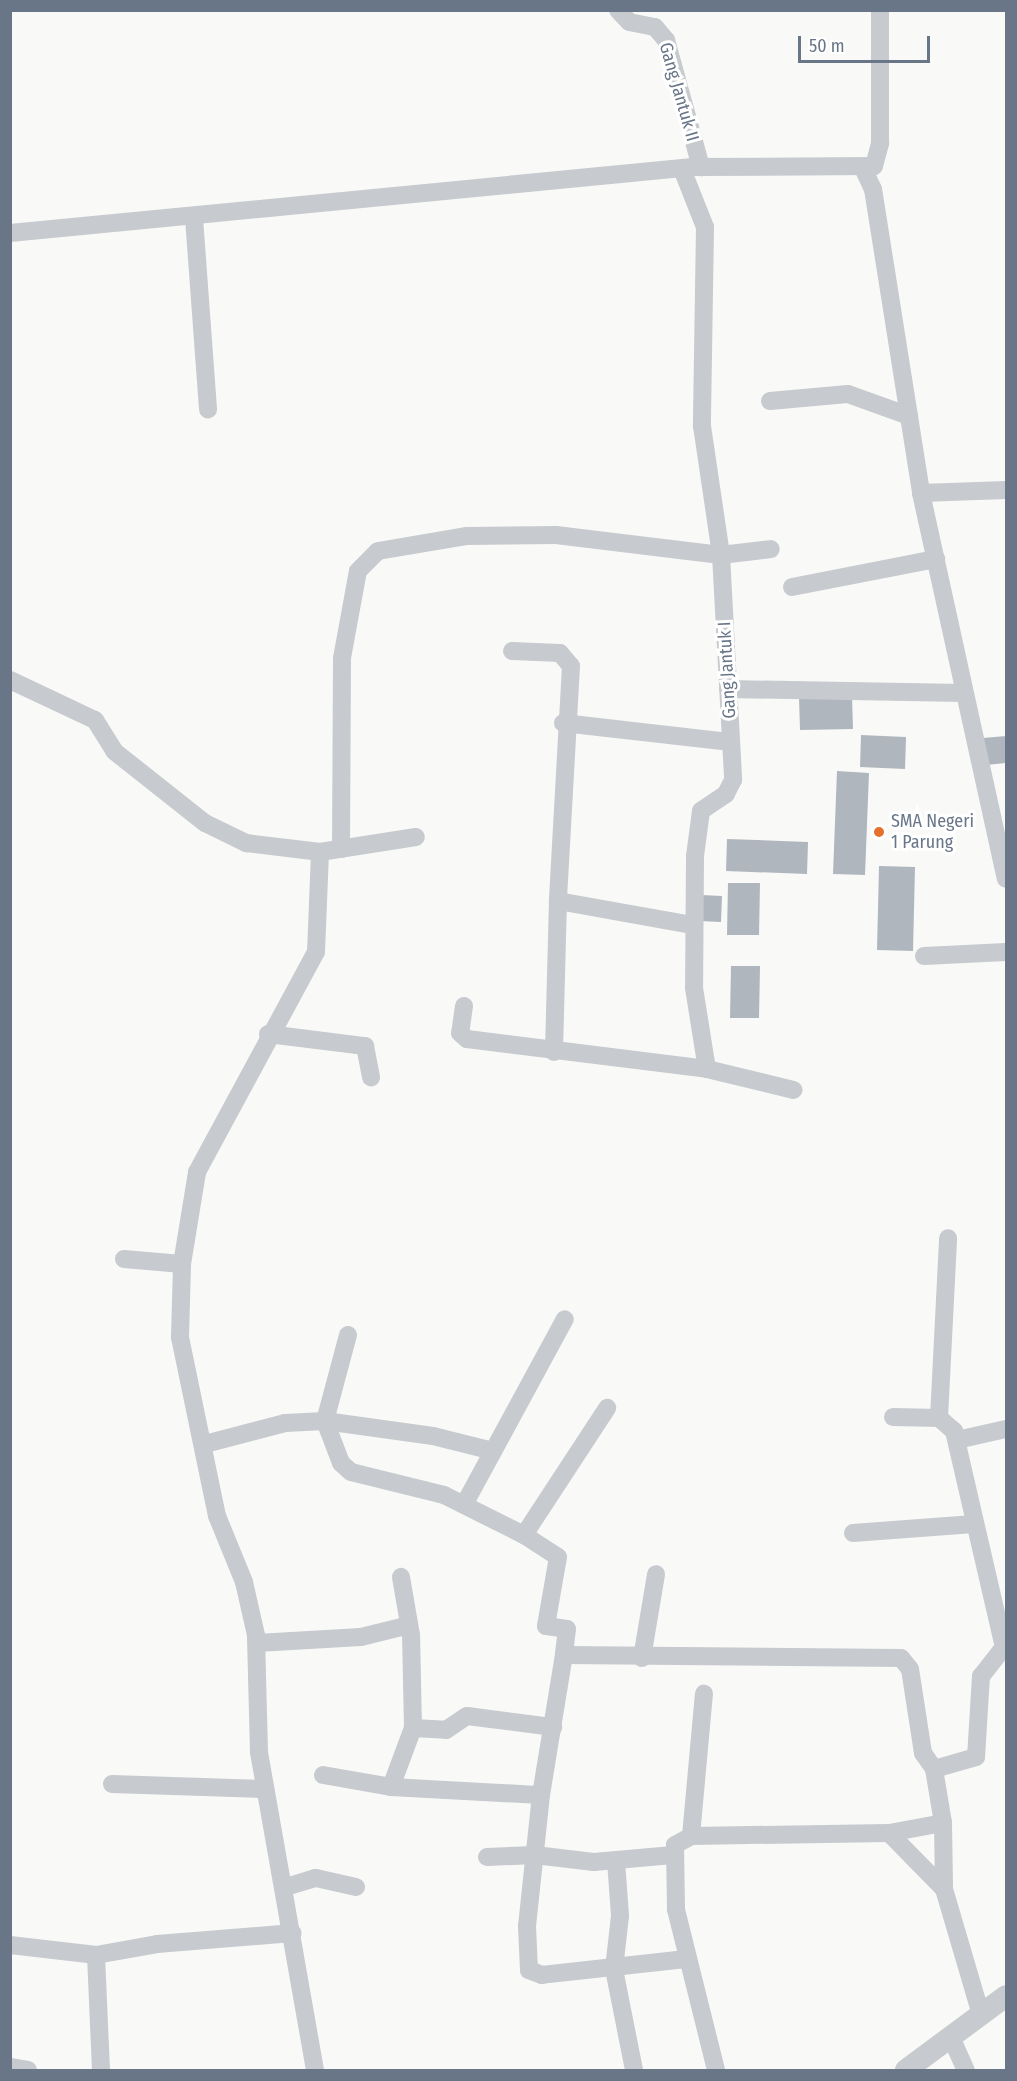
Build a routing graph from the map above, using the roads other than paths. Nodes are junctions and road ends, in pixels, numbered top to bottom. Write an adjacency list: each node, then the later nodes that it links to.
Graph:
1 (618, 10): 3 (street, Gang Jantuk II)
2 (880, 10): 4 (street)
3 (701, 167): 4 (street); 5 (street)
4 (863, 168): 10 (street)
5 (682, 169): 6 (street); 14 (street, Gang Jantuk I)
6 (194, 218): 7 (street); 9 (street)
7 (10, 233)
8 (770, 400): 10 (street)
9 (208, 409)
10 (909, 416): 12 (street)
11 (1006, 490): 12 (street)
12 (921, 493): 15 (street)
13 (771, 549): 14 (street)
14 (721, 555): 19 (street, Gang Jantuk I); 24 (street)
15 (936, 559): 16 (street); 20 (street)
16 (792, 587)
17 (512, 651): 21 (street)
18 (10, 680): 25 (street)
19 (728, 689): 20 (street); 22 (street, Gang Jantuk I)
20 (964, 693): 26 (street)
21 (563, 723): 22 (street); 27 (street)
22 (731, 742): 28 (street, Gang Jantuk I)
23 (416, 837): 24 (street)
24 (341, 849): 25 (street)
25 (320, 852): 32 (street)
26 (1006, 879)
27 (558, 901): 28 (street); 33 (street)
28 (693, 925): 34 (street, Gang Jantuk I)
29 (1006, 952): 30 (street)
30 (924, 956)
31 (464, 1006): 33 (street)
32 (268, 1034): 35 (street); 39 (street)
33 (554, 1052): 34 (street)
34 (707, 1069): 36 (street)
35 (371, 1077)
36 (794, 1090)
37 (948, 1238): 44 (street)
38 (124, 1259): 39 (street)
39 (182, 1264): 48 (street)
40 (565, 1319): 49 (street)
41 (348, 1335): 45 (street)
42 (607, 1408): 53 (street)
43 (893, 1417): 44 (street)
44 (939, 1418): 47 (street)
45 (325, 1421): 48 (street); 49 (street); 50 (street)
46 (1006, 1430): 47 (street)
47 (957, 1440): 51 (street)
48 (205, 1444): 58 (street)
49 (493, 1451): 50 (street)
50 (465, 1503): 53 (street)
51 (974, 1524): 52 (street); 57 (street)
52 (853, 1533)
53 (524, 1535): 59 (street)
54 (656, 1574): 60 (street)
55 (401, 1577): 56 (street)
56 (409, 1624): 58 (street); 63 (street)
57 (1004, 1628): 64 (street)
58 (257, 1643): 68 (street)
59 (564, 1655): 60 (street); 62 (street)
60 (642, 1659): 64 (street)
61 (704, 1694): 72 (street)
62 (553, 1727): 63 (street); 69 (street)
63 (413, 1728): 67 (street)
64 (934, 1769): 70 (street)
65 (323, 1775): 67 (street)
66 (112, 1784): 68 (street)
67 (391, 1787): 69 (street)
68 (265, 1789): 77 (street)
69 (541, 1795): 73 (street)
70 (944, 1823): 71 (street); 79 (street)
71 (889, 1833): 72 (street); 79 (street)
72 (691, 1836): 74 (street)
73 (535, 1855): 75 (street); 76 (street); 84 (street)
74 (673, 1855): 76 (street); 83 (street)
75 (487, 1857)
76 (616, 1862): 84 (street)
77 (286, 1887): 78 (street); 80 (street)
78 (356, 1887)
79 (944, 1889): 86 (street)
80 (293, 1934): 82 (street); 91 (street)
81 (10, 1945): 82 (street)
82 (96, 1955): 90 (street)
83 (686, 1959): 84 (street); 93 (street)
84 (614, 1969): 92 (street)
85 (1006, 1996): 86 (street)
86 (981, 2015): 87 (street)
87 (951, 2037): 94 (street); 95 (street)
88 (10, 2067): 89 (street)
89 (28, 2070)
90 (101, 2070)
91 (315, 2070)
92 (634, 2070)
93 (716, 2070)
94 (906, 2070)
95 (966, 2070)

